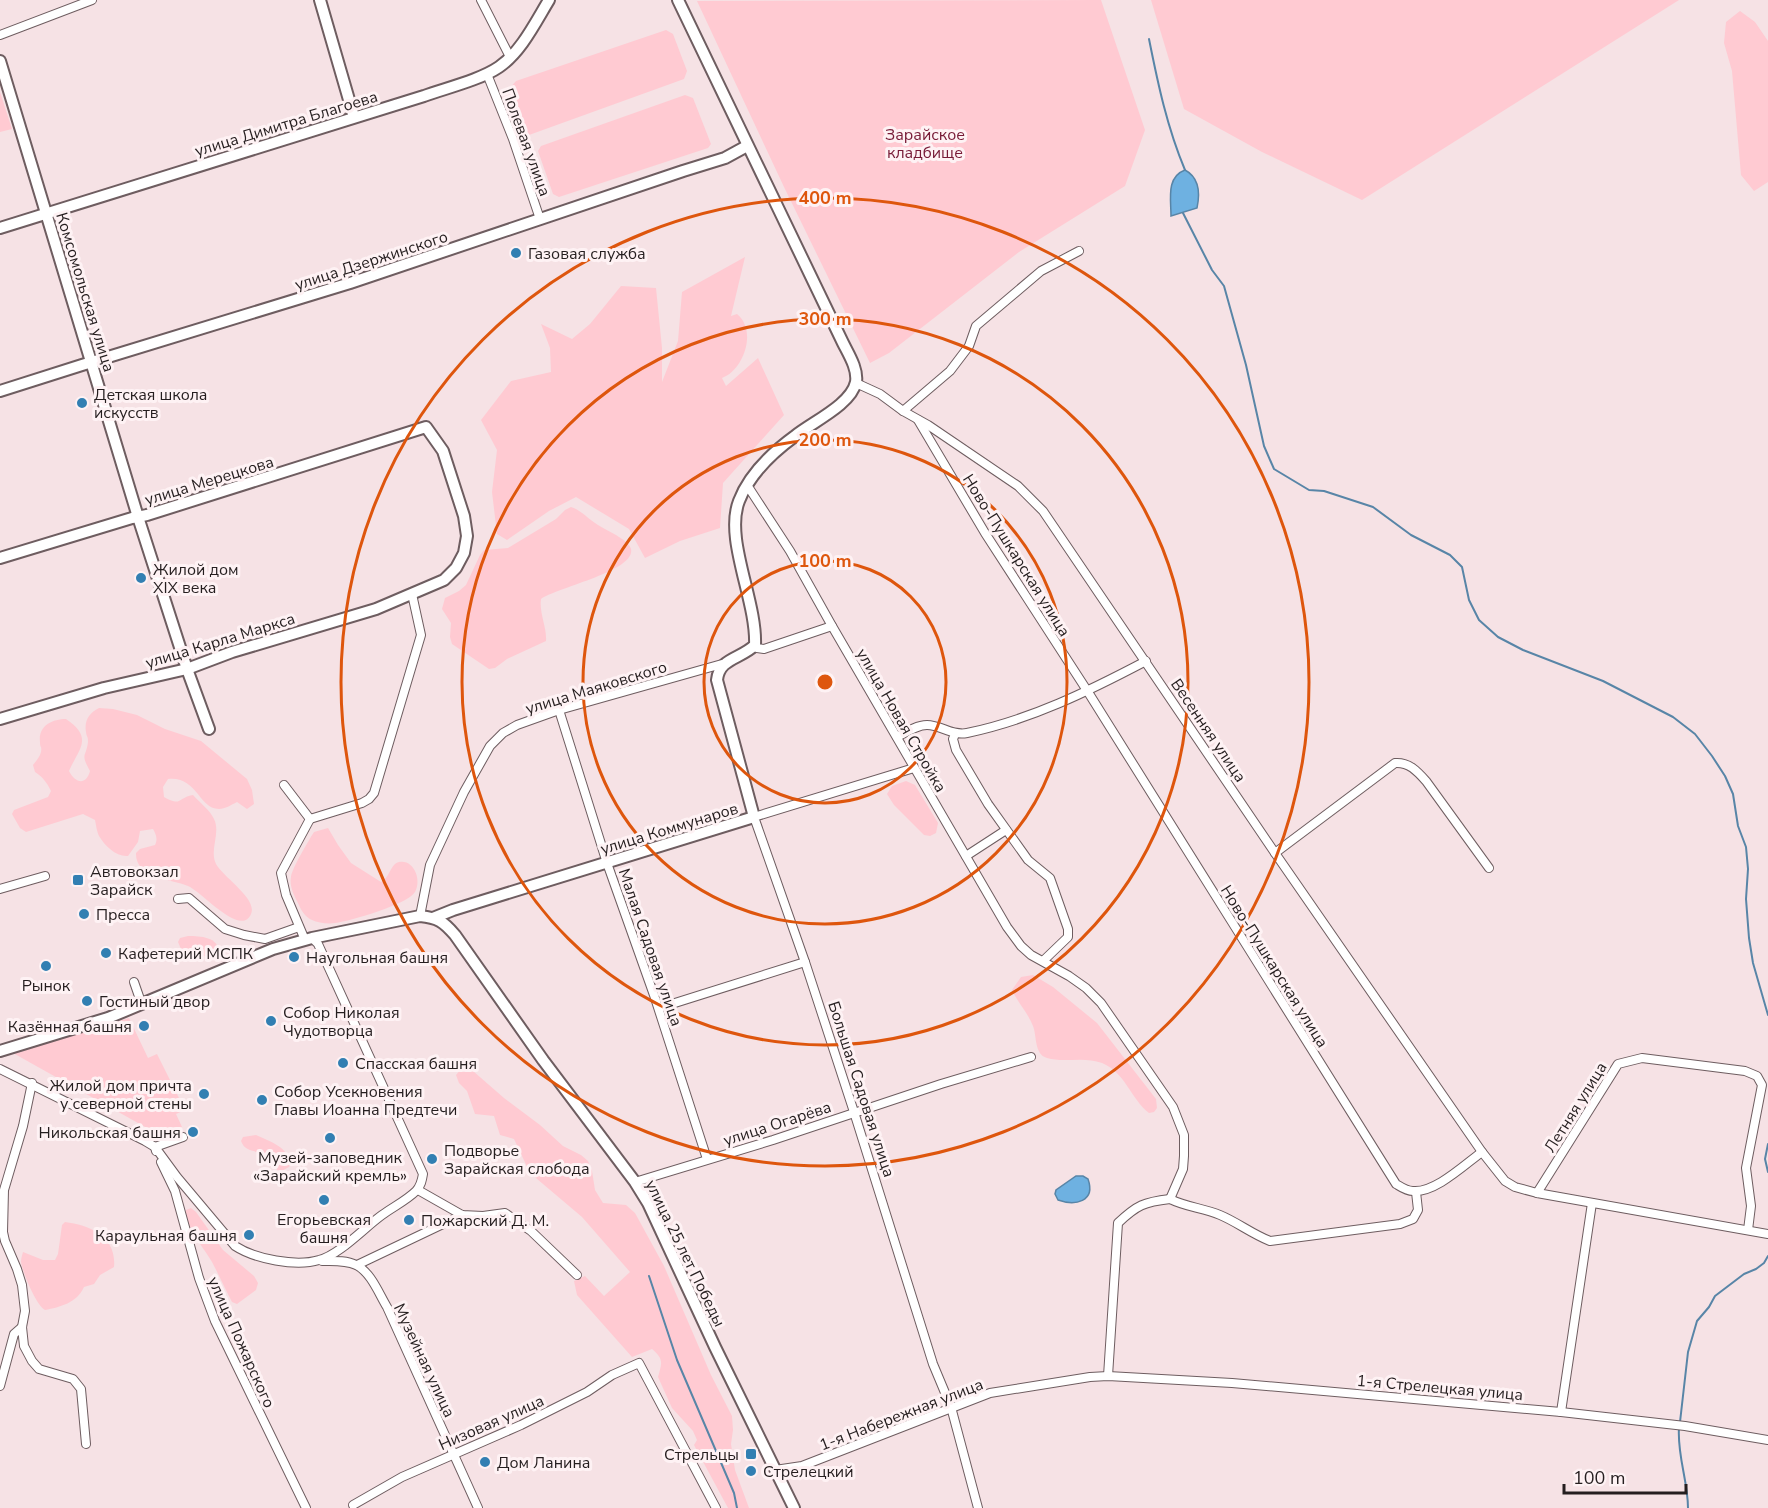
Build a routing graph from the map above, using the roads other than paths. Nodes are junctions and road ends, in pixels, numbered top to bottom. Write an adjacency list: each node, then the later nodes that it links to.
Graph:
1 (92, 0): 6 (street)
2 (320, 0): 10 (street)
3 (481, 0): 7 (street)
4 (549, 0): 7 (street, улица Димитра Благоева)
5 (678, 0): 11 (street)
6 (0, 35)
7 (510, 57): 9 (street, улица Димитра Благоева)
8 (0, 61): 12 (street, Комсомольская улица)
9 (487, 74): 10 (street, улица Димитра Благоева); 13 (street, Полевая улица)
10 (354, 117): 12 (street, улица Димитра Благоева)
11 (747, 146): 13 (street, улица Дзержинского); 17 (street)
12 (46, 214): 14 (street, улица Димитра Благоева); 16 (street, Комсомольская улица)
13 (540, 219): 16 (street, улица Дзержинского)
14 (0, 228)
15 (1079, 251): 19 (street)
16 (91, 362): 18 (street, улица Дзержинского); 23 (street, Комсомольская улица)
17 (856, 383): 19 (street, Весенняя улица); 22 (street)
18 (0, 391)
19 (903, 411): 20 (street, Весенняя улица)
20 (917, 419): 28 (street, Весенняя улица); 31 (street, Ново-Пушкарская улица)
21 (426, 427): 23 (street, улица Мерецкова); 25 (street, улица Карла Маркса)
22 (747, 484): 26 (street, улица Новая Стройка); 27 (street)
23 (138, 517): 24 (street, улица Мерецкова); 30 (street, Комсомольская улица)
24 (0, 558)
25 (412, 594): 30 (street, улица Карла Маркса); 40 (street)
26 (832, 626): 27 (street); 36 (street, улица Новая Стройка)
27 (755, 645): 29 (street)
28 (1146, 661): 31 (street); 42 (street, Весенняя улица)
29 (722, 664): 32 (street, улица Маяковского); 39 (street, Большая Садовая улица)
30 (187, 669): 33 (street, улица Карла Маркса); 34 (street, Комсомольская улица)
31 (1088, 692): 35 (street); 69 (street, Ново-Пушкарская улица)
32 (559, 710): 44 (street, Малая Садовая улица); 49 (street, улица Маяковского)
33 (0, 719)
34 (209, 729)
35 (955, 734): 36 (street); 41 (street)
36 (897, 736): 37 (street, улица Новая Стройка)
37 (915, 768): 39 (street, улица Коммунаров); 43 (street, улица Новая Стройка)
38 (284, 785): 40 (street)
39 (754, 817): 44 (street, улица Коммунаров); 54 (street, Большая Садовая улица)
40 (310, 819): 51 (street)
41 (1006, 830): 43 (street); 53 (street)
42 (1275, 852): 45 (street); 65 (street, Весенняя улица)
43 (966, 856): 53 (street, улица Новая Стройка)
44 (607, 863): 50 (street, улица Коммунаров); 57 (street, Малая Садовая улица)
45 (1489, 868)
46 (45, 876): 47 (street)
47 (0, 889)
48 (178, 899): 51 (street)
49 (420, 916): 50 (street); 52 (street)
50 (433, 918): 67 (street, улица 25 лет Победы)
51 (299, 927): 52 (street)
52 (308, 939): 56 (street); 68 (street)
53 (1043, 961): 71 (street, улица Новая Стройка)
54 (805, 962): 57 (street); 62 (street, Большая Садовая улица)
55 (134, 982): 56 (street)
56 (142, 1005): 58 (street)
57 (659, 1008): 66 (street, Малая Садовая улица)
58 (0, 1051)
59 (1031, 1057): 62 (street, улица Огарёва)
60 (0, 1069): 61 (street)
61 (32, 1083): 64 (street); 79 (street)
62 (854, 1112): 66 (street, улица Огарёва); 82 (street, Большая Садовая улица)
63 (183, 1137): 64 (street)
64 (155, 1147): 76 (street); 89 (street, улица Пожарского)
65 (1482, 1152): 69 (street); 70 (street)
66 (707, 1159): 67 (street, улица Огарёва)
67 (635, 1182): 87 (street, улица 25 лет Победы)
68 (418, 1190): 73 (street); 76 (street)
69 (1416, 1192): 71 (street)
70 (1537, 1193): 72 (street); 74 (street, Летняя улица)
71 (1170, 1199): 80 (street)
72 (1592, 1203): 74 (street); 83 (street)
73 (462, 1215): 77 (street); 78 (street)
74 (1748, 1230): 75 (street)
75 (1768, 1234)
76 (317, 1261): 77 (street)
77 (357, 1265): 86 (street, Музейная улица)
78 (577, 1275)
79 (22, 1327): 81 (street); 85 (street)
80 (1108, 1376): 82 (street, 1-я Набережная улица); 83 (street, 1-я Стрелецкая улица)
81 (0, 1386)
82 (951, 1407): 87 (street, 1-я Набережная улица); 93 (street, Большая Садовая улица)
83 (1561, 1412): 84 (street, 1-я Стрелецкая улица)
84 (1768, 1440)
85 (86, 1444)
86 (452, 1454): 88 (street, Низовая улица); 90 (street, Музейная улица); 91 (street, Низовая улица)
87 (776, 1470): 92 (street, улица 25 лет Победы)
88 (353, 1505)
89 (306, 1508)
90 (478, 1508)
91 (716, 1508)
92 (794, 1508)
93 (978, 1508)

